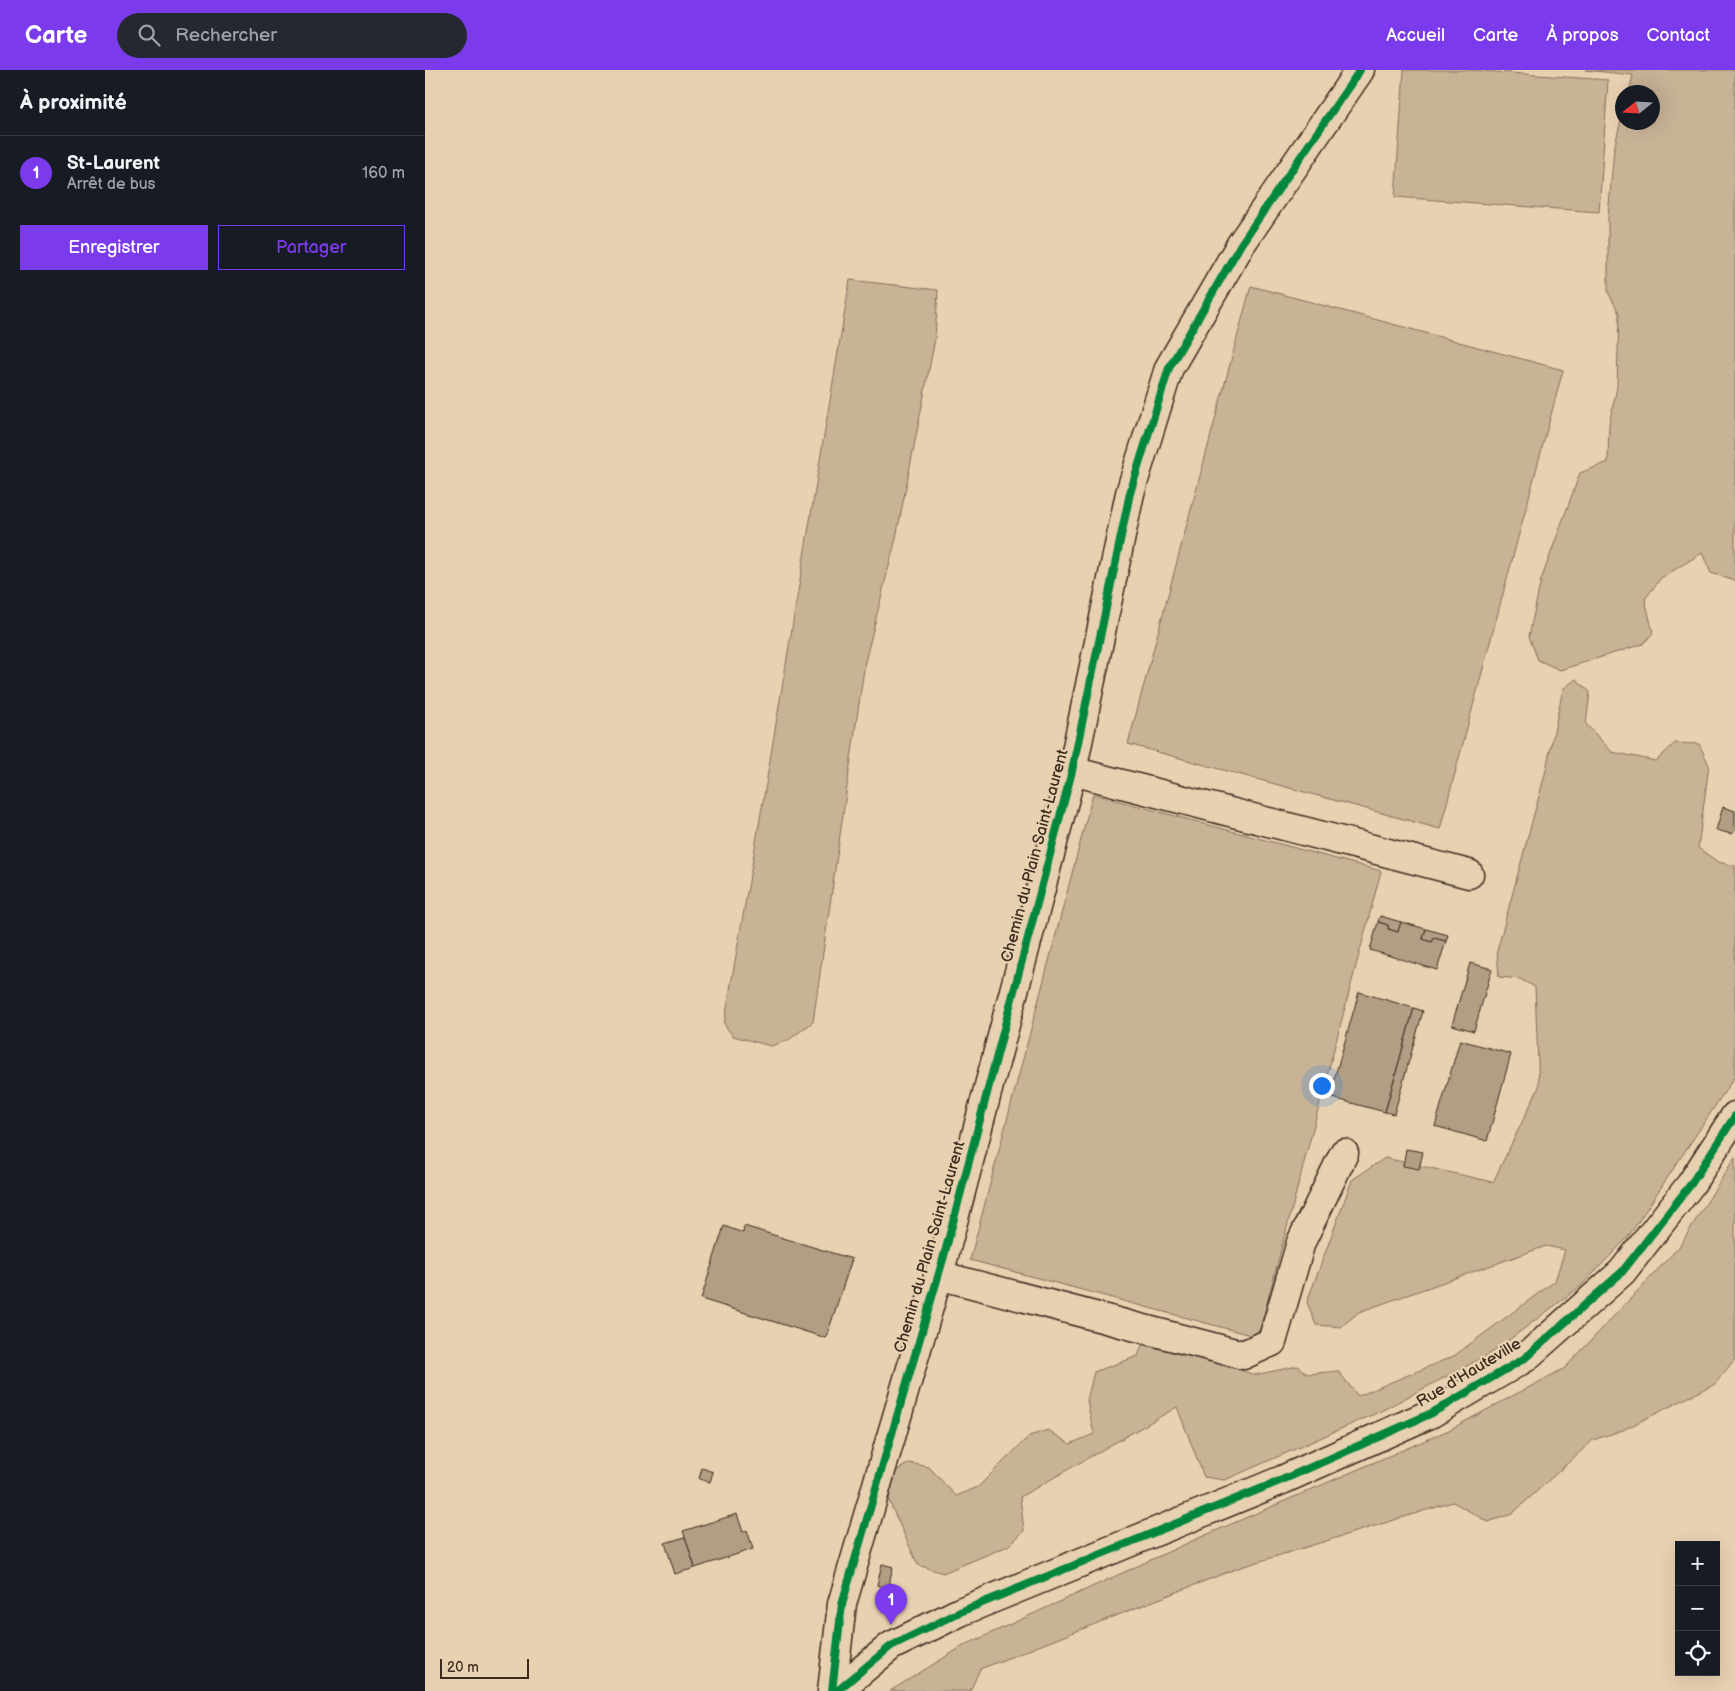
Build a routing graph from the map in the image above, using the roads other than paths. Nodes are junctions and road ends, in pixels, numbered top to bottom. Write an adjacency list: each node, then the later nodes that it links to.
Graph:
1 (1360, 70): 2 (street, Chemin du Plain Saint-Laurent)
2 (1072, 771): 3 (street); 6 (street, Chemin du Plain Saint-Laurent)
3 (1469, 874)
4 (1735, 1116): 8 (street, Rue d'Hauteville)
5 (1344, 1153): 6 (street)
6 (938, 1275): 7 (street, Chemin du Plain Saint-Laurent)
7 (832, 1691)
8 (837, 1691)

